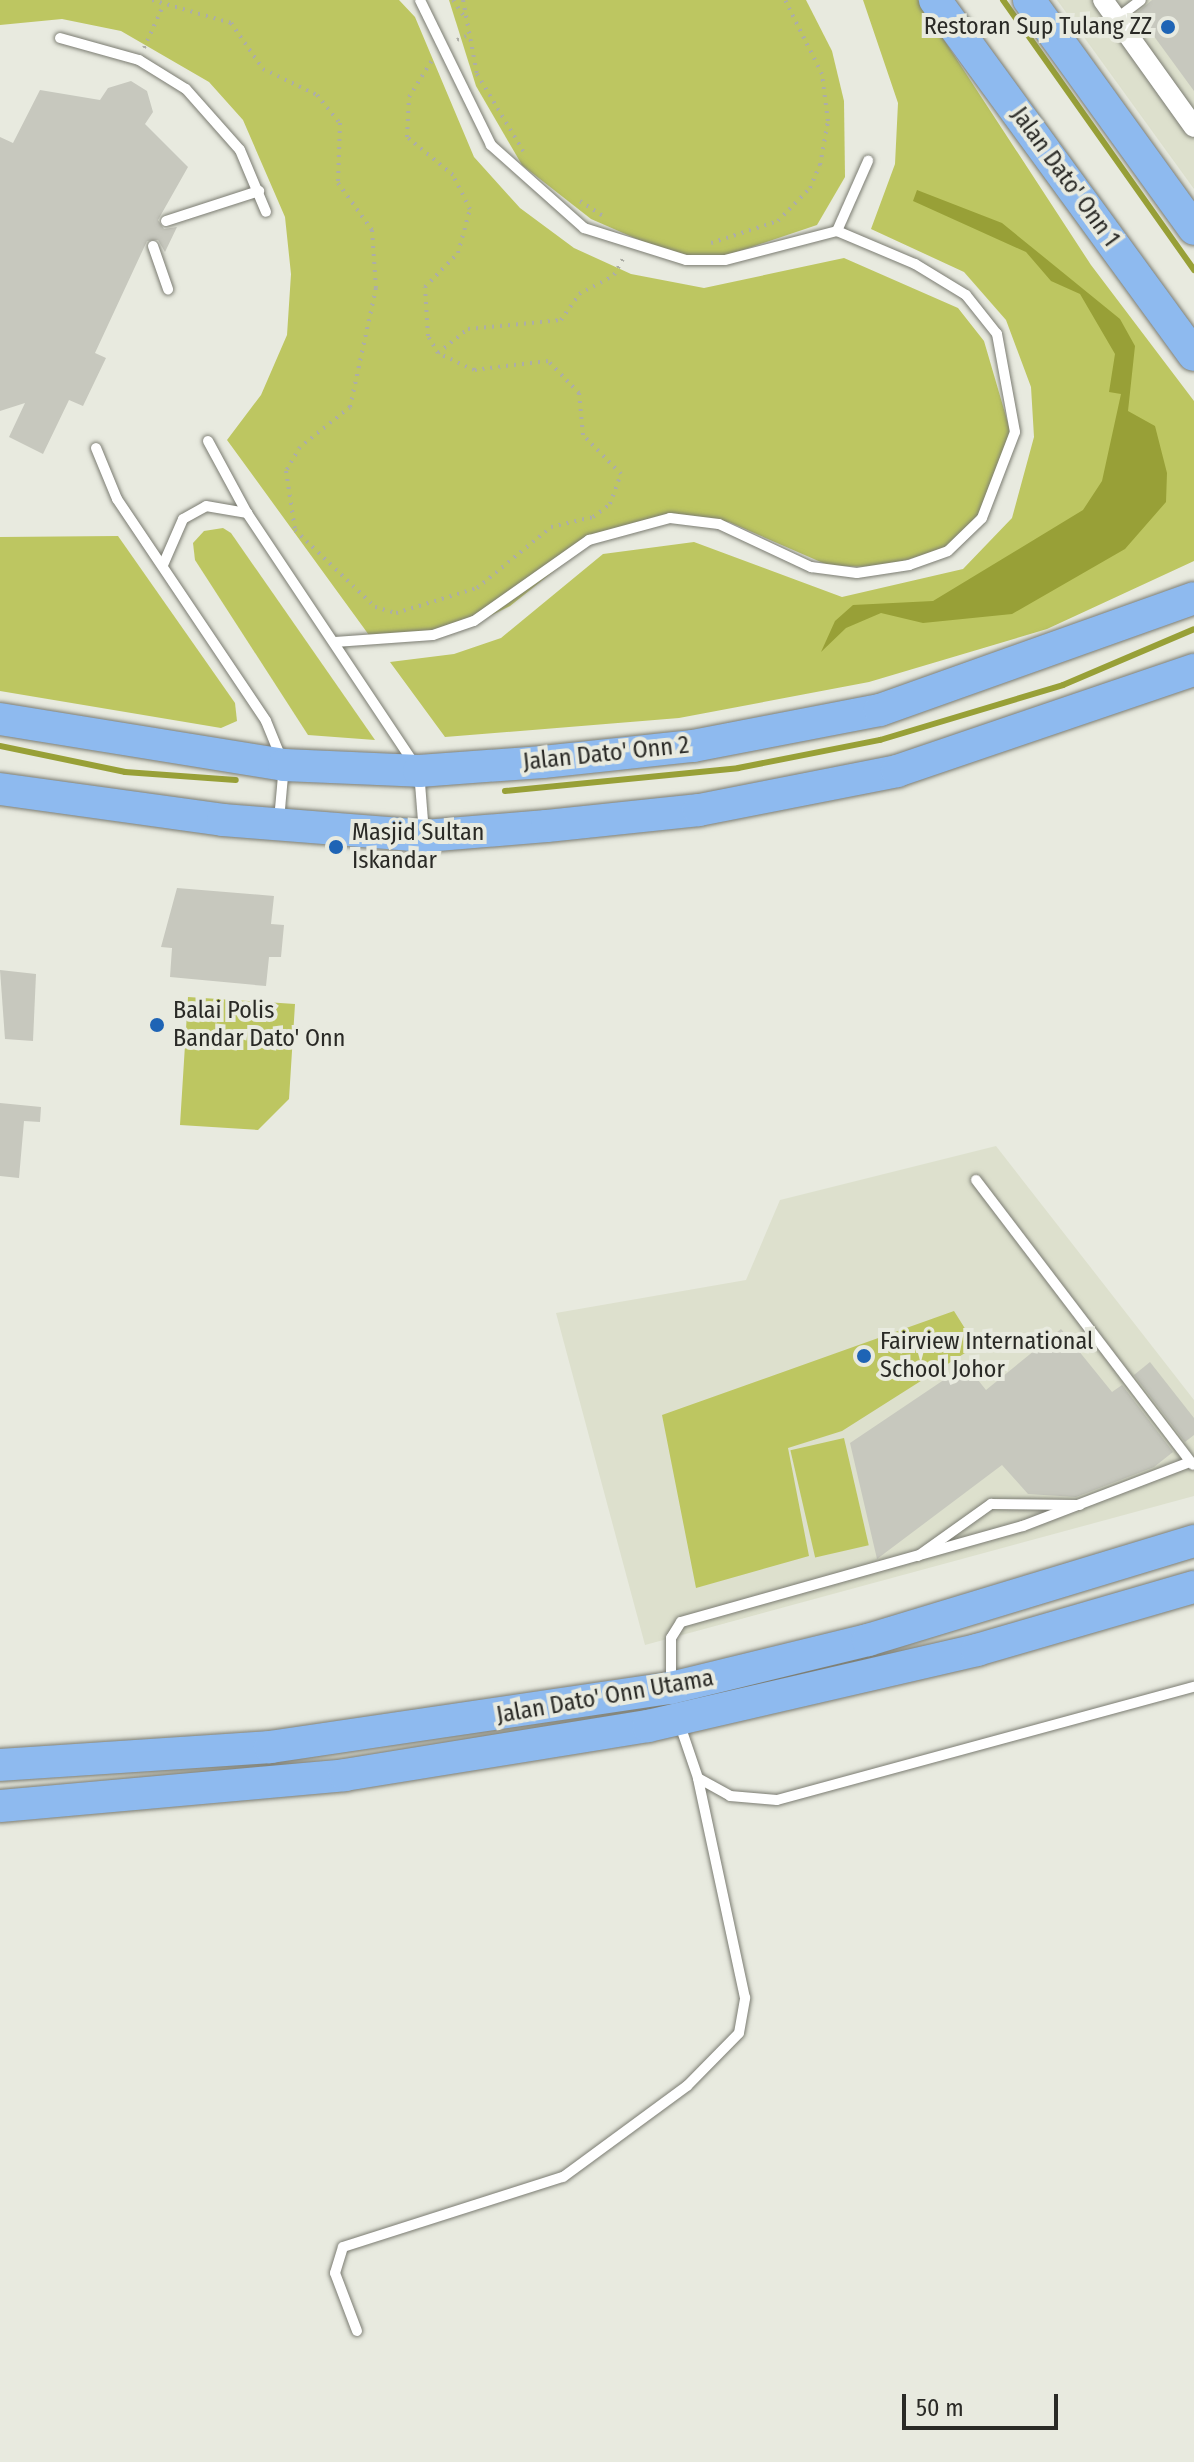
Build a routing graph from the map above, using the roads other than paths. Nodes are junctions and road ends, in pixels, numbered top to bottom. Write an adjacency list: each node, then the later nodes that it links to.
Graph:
1 (420, 0): 14 (lane)
2 (935, 0): 17 (main road, Jalan Dato' Onn 1)
3 (1029, 0): 13 (main road)
4 (1103, 0): 6 (street)
5 (1141, 0): 6 (lane)
6 (1116, 19): 8 (street)
7 (60, 38): 10 (lane)
8 (1194, 127)
9 (868, 161): 14 (lane)
10 (259, 191): 11 (lane); 12 (lane)
11 (266, 212)
12 (166, 221)
13 (1194, 229)
14 (837, 231): 23 (lane)
15 (153, 246): 16 (lane)
16 (168, 289)
17 (1194, 355)
18 (208, 441): 20 (lane)
19 (96, 448): 21 (lane)
20 (247, 513): 21 (lane); 23 (lane)
21 (163, 565): 26 (lane)
22 (1194, 598): 27 (main road, Jalan Dato' Onn 2)
23 (335, 642): 27 (lane)
24 (1194, 670): 30 (main road)
25 (0, 719): 26 (main road, Jalan Dato' Onn 2)
26 (284, 765): 27 (main road, Jalan Dato' Onn 2); 29 (lane)
27 (419, 771): 30 (lane)
28 (0, 789): 29 (main road)
29 (279, 823): 30 (main road)
30 (425, 836)
31 (976, 1180): 32 (lane)
32 (1192, 1464): 33 (lane)
33 (1084, 1506): 36 (lane); 36 (lane)
34 (1194, 1541): 35 (main road, Jalan Dato' Onn Utama)
35 (1161, 1555): 37 (main road); 39 (main road, Jalan Dato' Onn Utama)
36 (916, 1557): 39 (lane)
37 (1184, 1590): 39 (main road, Jalan Dato' Onn Utama)
38 (1194, 1687): 41 (lane)
39 (674, 1702): 40 (main road, Jalan Dato' Onn Utama); 41 (lane); 42 (main road, Jalan Dato' Onn Utama)
40 (0, 1765)
41 (698, 1778): 43 (lane)
42 (0, 1806)
43 (357, 2331)

